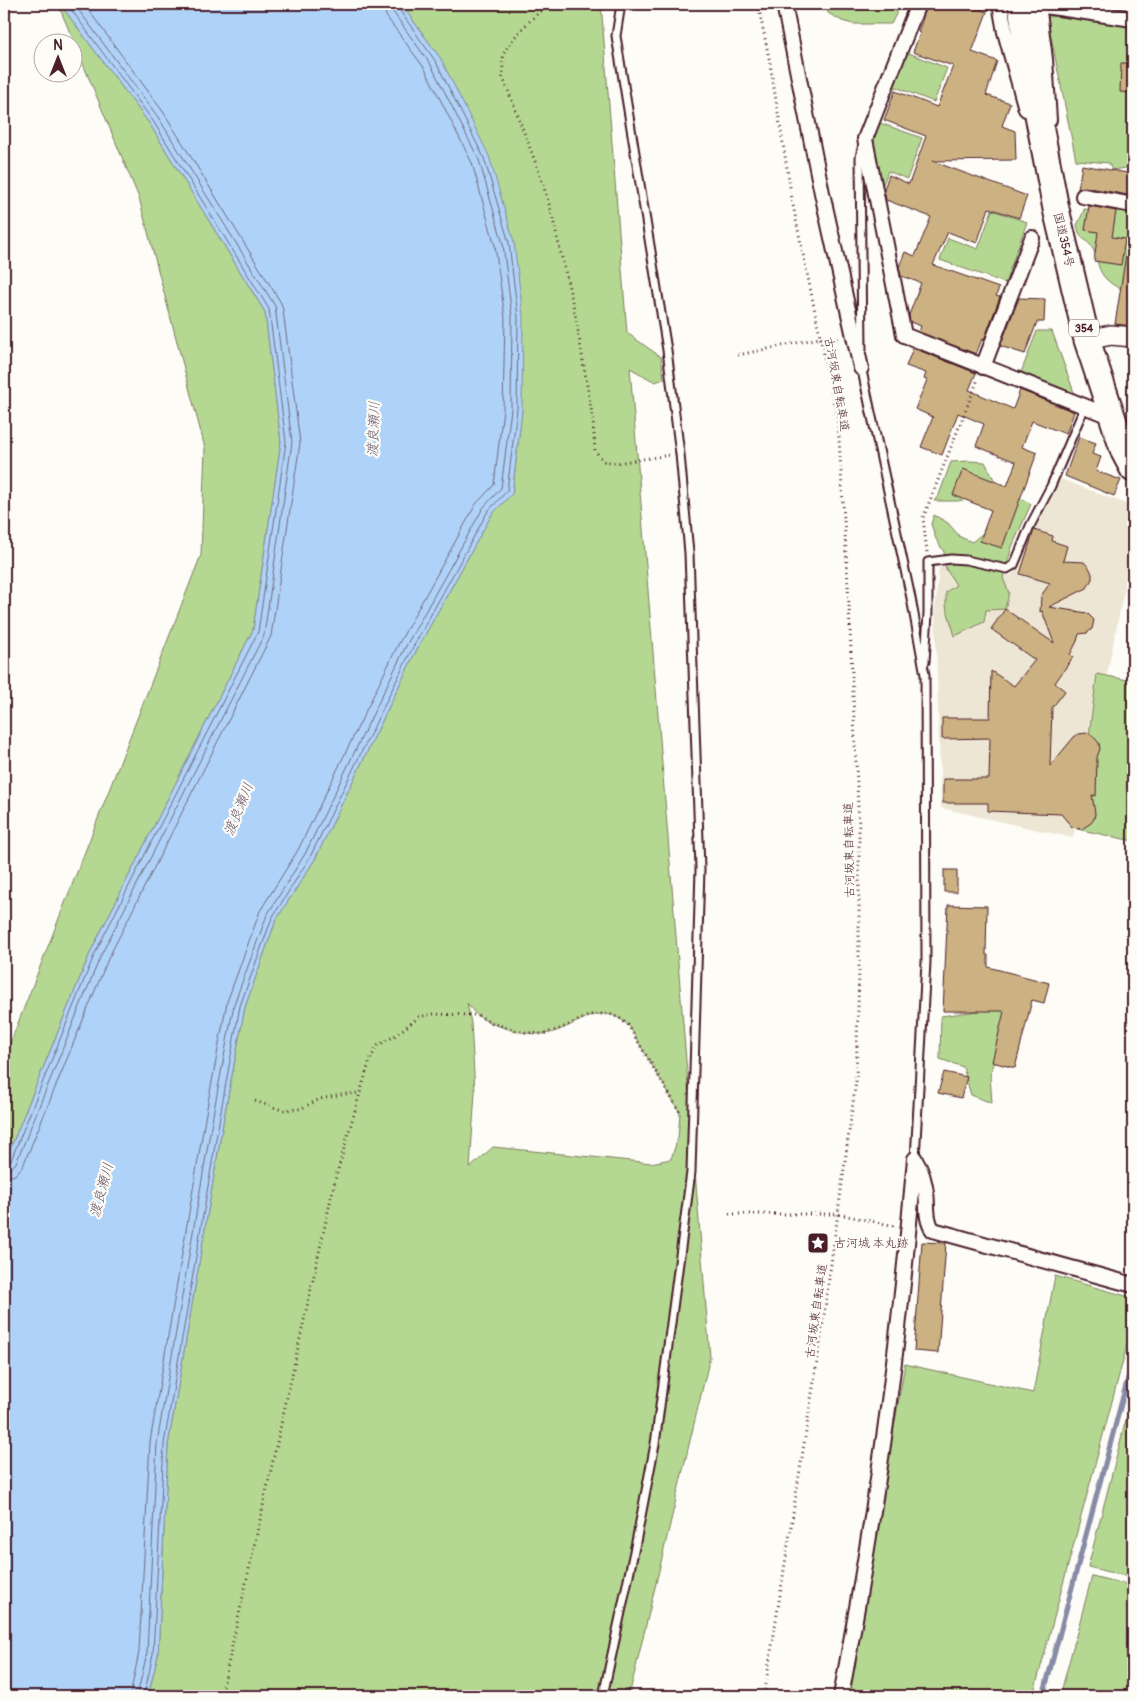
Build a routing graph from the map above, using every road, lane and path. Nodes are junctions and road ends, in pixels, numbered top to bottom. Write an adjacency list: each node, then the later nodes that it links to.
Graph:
1 (548, 4): 26 (path)
2 (621, 4): 26 (lane)
3 (670, 4): 10 (path)
4 (758, 4): 18 (path, 古河坂東自転車道)
5 (784, 4): 23 (street)
6 (918, 4): 12 (street)
7 (1000, 4): 13 (street)
8 (1021, 4): 13 (highway, 国道354号 / 354)
9 (1038, 4): 11 (street); 13 (street)
10 (660, 6)
11 (1133, 19)
12 (865, 139): 22 (street); 23 (lane)
13 (1051, 183): 20 (highway, 国道354号 / 354)
14 (1084, 196): 15 (street)
15 (1133, 205)
16 (1032, 238): 22 (street)
17 (1133, 337): 20 (street)
18 (820, 338): 19 (path); 21 (path); 35 (path, 古河坂東自転車道)
19 (845, 339)
20 (1087, 340): 25 (highway, 国道354号 / 354)
21 (738, 355)
22 (983, 367): 24 (street); 28 (path)
23 (861, 368): 29 (lane)
24 (1085, 406): 25 (street); 28 (lane)
25 (1112, 417): 27 (highway, 国道354号 / 354)
26 (680, 454): 32 (lane)
27 (1133, 469)
28 (928, 562): 29 (lane)
29 (924, 675): 33 (lane)
30 (360, 1093): 31 (path); 32 (path); 38 (path)
31 (255, 1101)
32 (692, 1122): 39 (lane)
33 (915, 1160): 37 (street); 41 (street)
34 (729, 1214): 35 (path)
35 (838, 1214): 36 (path); 40 (path, 古河坂東自転車道)
36 (902, 1228)
37 (1133, 1285)
38 (221, 1696)
39 (603, 1696)
40 (764, 1696)
41 (841, 1696)

